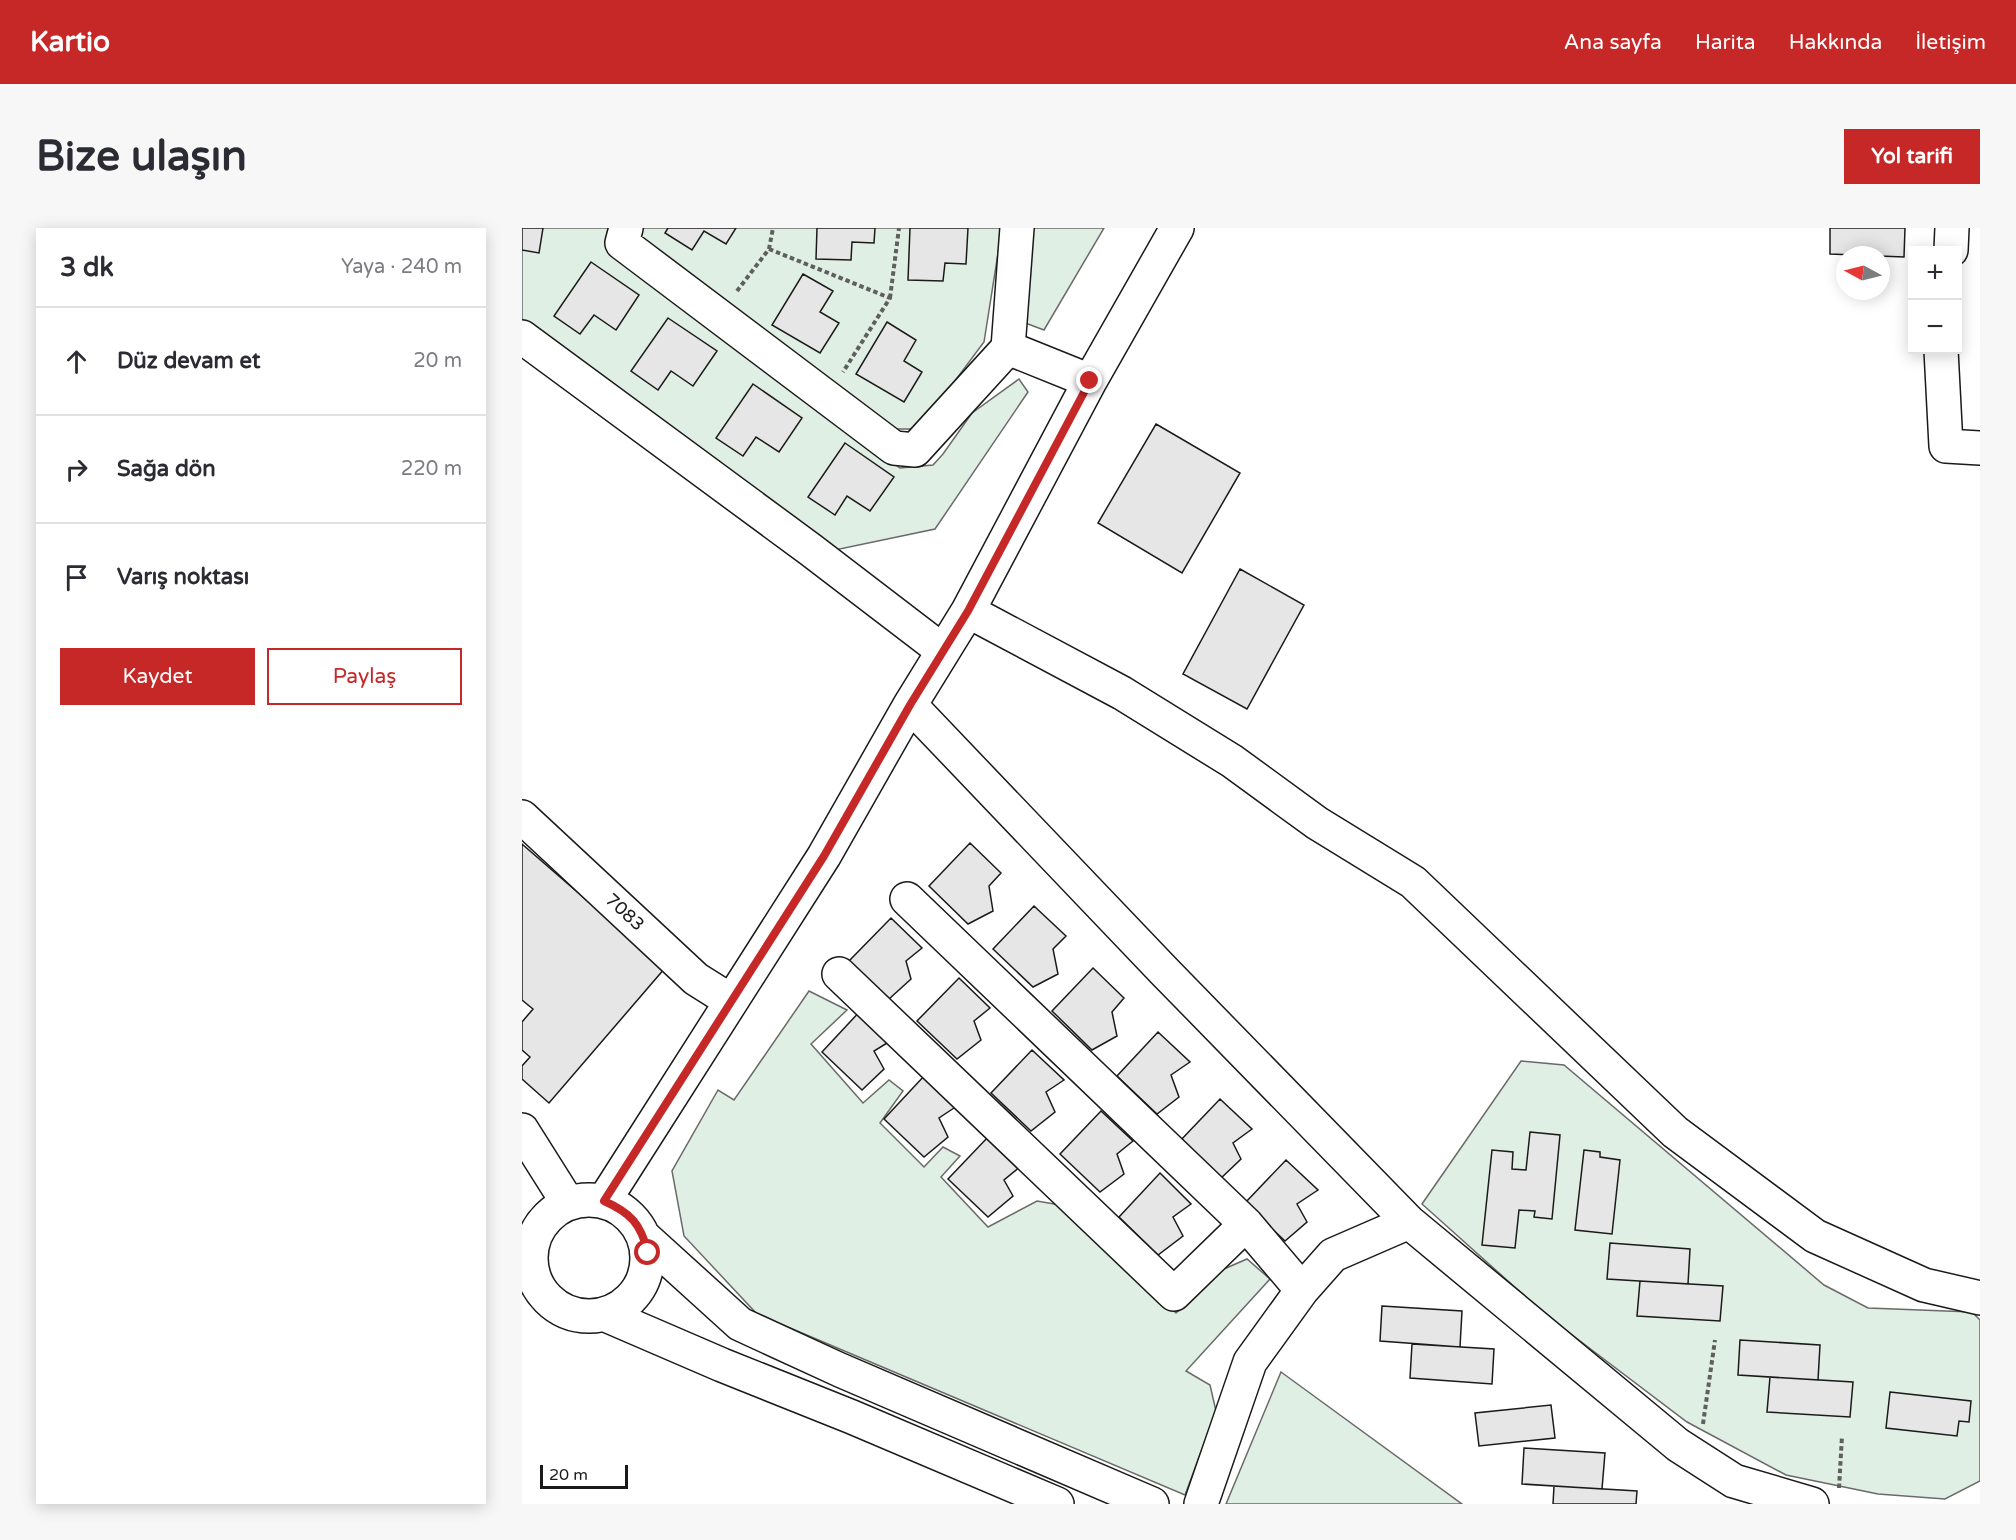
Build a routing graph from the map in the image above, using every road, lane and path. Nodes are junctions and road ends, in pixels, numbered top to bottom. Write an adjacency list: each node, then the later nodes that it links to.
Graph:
1 (626, 228): 10 (street)
2 (773, 228): 8 (path)
3 (899, 228): 9 (path)
4 (1017, 228): 12 (street)
5 (1177, 228): 14 (street)
6 (1952, 228): 7 (street)
7 (1951, 246)
8 (769, 249): 9 (path); 10 (path)
9 (890, 298): 15 (path)
10 (719, 316): 15 (street)
11 (522, 337): 18 (street)
12 (1008, 348): 14 (street); 15 (street)
13 (1941, 354): 16 (street)
14 (1090, 381): 17 (street)
15 (827, 398)
16 (1980, 448)
17 (968, 611): 18 (street); 32 (street)
18 (943, 651): 19 (street)
19 (910, 705): 23 (street); 27 (street)
20 (522, 818): 23 (street, 7083)
21 (907, 899): 28 (street)
22 (838, 974): 28 (street)
23 (731, 1001): 25 (street)
24 (522, 1130): 26 (street)
25 (604, 1201): 26 (street); 30 (street)
26 (568, 1203): 29 (street)
27 (1409, 1222): 31 (street); 37 (street)
28 (1246, 1224): 31 (street)
29 (531, 1228): 33 (street)
30 (643, 1236): 34 (street); 40 (street)
31 (1302, 1290): 41 (street)
32 (1980, 1298)
33 (536, 1304): 34 (street)
34 (606, 1315): 39 (street)
35 (1715, 1340): 37 (path)
36 (1842, 1436): 38 (path)
37 (1698, 1457): 38 (street)
38 (1826, 1498)
39 (1057, 1504)
40 (1152, 1504)
41 (1201, 1504)

